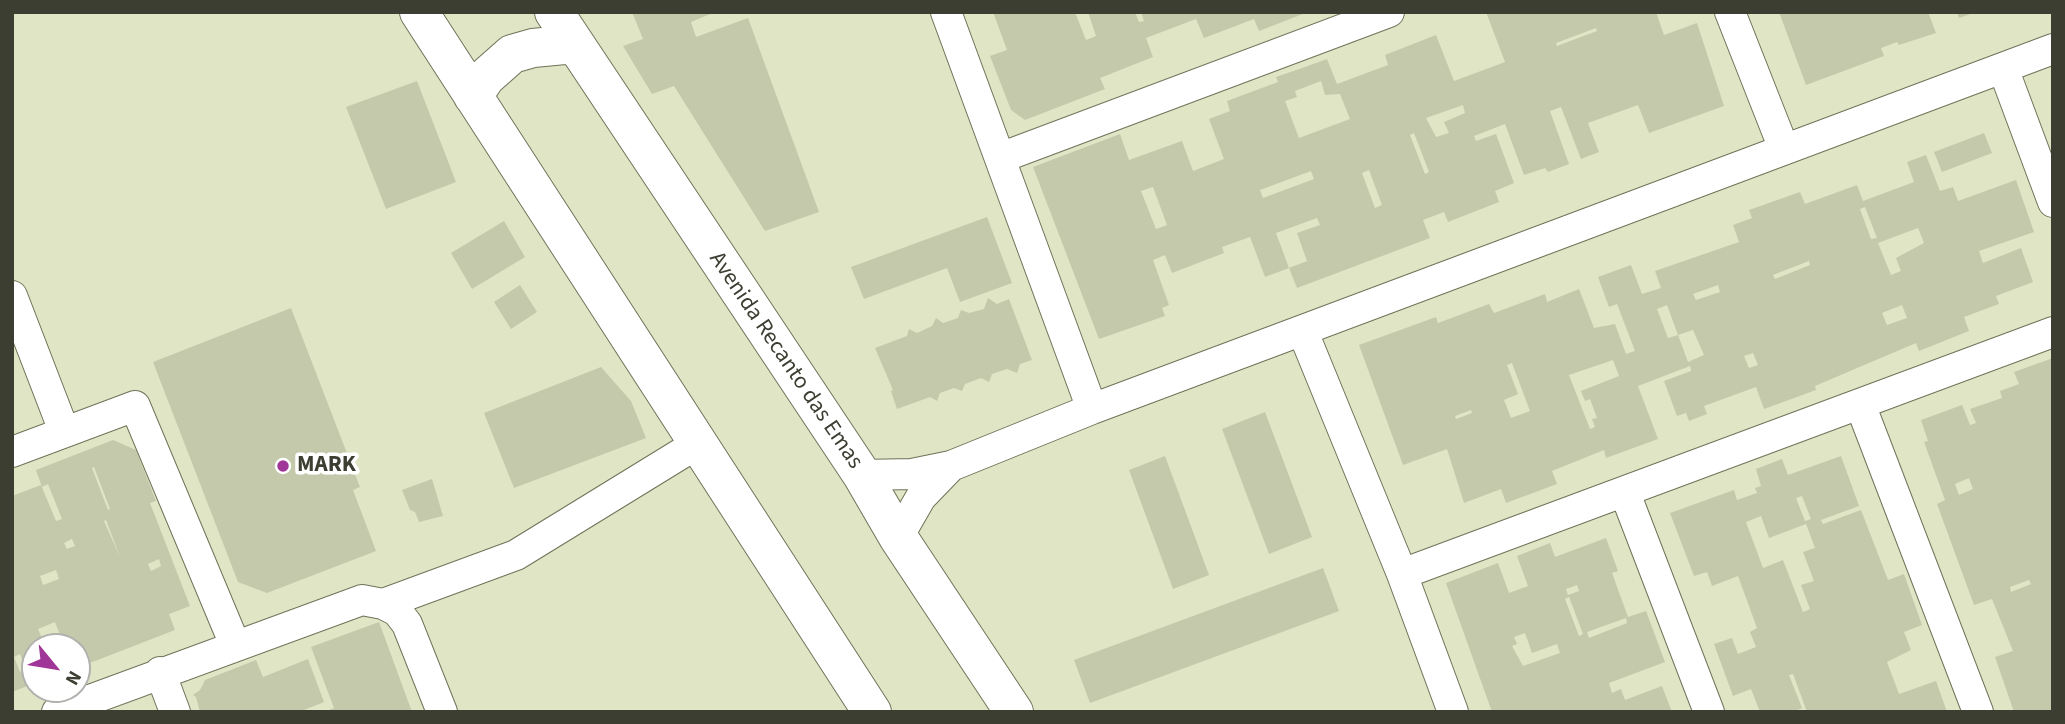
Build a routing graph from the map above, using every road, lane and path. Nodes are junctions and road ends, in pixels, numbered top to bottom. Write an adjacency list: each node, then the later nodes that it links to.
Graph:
1 (419, 12): 9 (main road)
2 (554, 12): 6 (main road, Avenida Recanto das Emas)
3 (946, 12): 11 (street)
4 (1389, 12): 11 (street)
5 (1730, 12): 10 (street)
6 (575, 44): 9 (main road); 22 (main road, Avenida Recanto das Emas)
7 (2053, 49): 8 (street)
8 (2003, 68): 10 (street); 12 (street)
9 (473, 96): 19 (main road)
10 (1784, 149): 14 (street)
11 (1000, 158): 17 (street)
12 (2053, 202)
13 (12, 296): 18 (street)
14 (1303, 332): 17 (street); 25 (street)
15 (2053, 332): 16 (street)
16 (1860, 404): 23 (street); 38 (street)
17 (1092, 409): 21 (street)
18 (64, 431): 20 (street); 27 (street)
19 (701, 442): 26 (street); 33 (main road)
20 (12, 452)
21 (951, 466): 22 (street); 24 (street)
22 (862, 475): 24 (main road, Avenida Recanto das Emas)
23 (1625, 493): 25 (street); 37 (street)
24 (898, 537): 28 (main road, Avenida Recanto das Emas)
25 (1402, 574): 36 (street)
26 (383, 604): 27 (street); 32 (street)
27 (235, 645): 29 (street)
28 (987, 669): 34 (main road); 35 (main road, Avenida Recanto das Emas)
29 (160, 672): 30 (street); 31 (street)
30 (57, 712)
31 (175, 712)
32 (442, 712)
33 (872, 712)
34 (977, 712)
35 (1014, 712)
36 (1453, 712)
37 (1709, 712)
38 (1978, 712)

